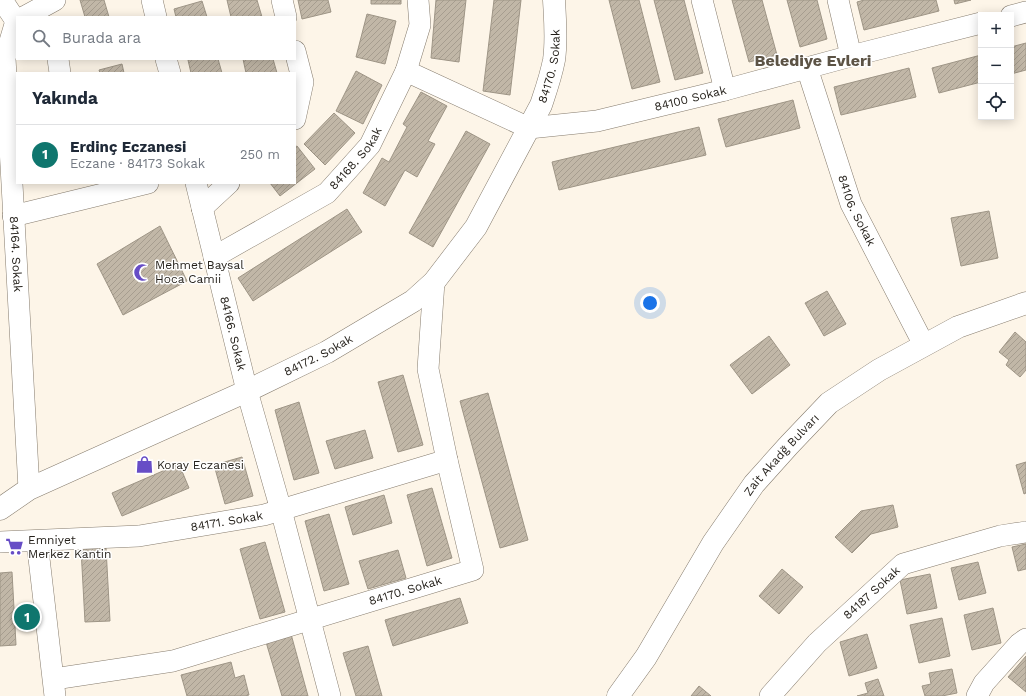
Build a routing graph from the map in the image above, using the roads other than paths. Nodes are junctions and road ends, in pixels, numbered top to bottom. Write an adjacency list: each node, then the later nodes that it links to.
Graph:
1 (2, 0): 15 (street)
2 (152, 0): 13 (street)
3 (282, 0): 14 (street)
4 (418, 0): 24 (street, 84168. Sokak)
5 (554, 0): 29 (main road, 84170. Sokak)
6 (702, 0): 27 (street)
7 (838, 0): 20 (street)
8 (53, 6): 12 (street)
9 (0, 12): 16 (street)
10 (1026, 12): 11 (street)
11 (1014, 15)
12 (27, 16)
13 (156, 16)
14 (286, 16)
15 (16, 20)
16 (16, 20)
17 (16, 24): 35 (street, 84164. Sokak)
18 (978, 24): 20 (street, 84100 Sokak)
19 (296, 55): 28 (street)
20 (851, 56): 23 (street, 84100 Sokak)
21 (58, 60): 25 (street)
22 (166, 60): 26 (street)
23 (807, 68): 27 (street, 84100 Sokak); 39 (street, 84106. Sokak)
24 (406, 71): 29 (street); 36 (street, 84168. Sokak)
25 (60, 72)
26 (170, 72)
27 (725, 90): 29 (street, 84100 Sokak)
28 (296, 114)
29 (529, 128): 37 (main road, 84172. Sokak)
30 (139, 184): 33 (street)
31 (196, 184): 34 (street, 84166. Sokak)
32 (228, 184): 34 (street)
33 (75, 191): 35 (street)
34 (202, 208): 36 (street, 84166. Sokak)
35 (13, 216): 42 (street, 84164. Sokak)
36 (214, 257): 40 (street, 84166. Sokak)
37 (434, 282): 40 (main road, 84172. Sokak); 41 (street, 84170. Sokak)
38 (1026, 303): 39 (main road, Zait Akadğ Bulvarı)
39 (924, 345): 52 (main road, Zait Akadğ Bulvarı)
40 (247, 390): 42 (main road, 84172. Sokak); 44 (street, 84166. Sokak)
41 (447, 460): 44 (street, 84171. Sokak); 48 (street, 84170. Sokak)
42 (29, 489): 43 (main road, 84172. Sokak)
43 (0, 509)
44 (281, 510): 46 (street, 84171. Sokak); 48 (street, 84166. Sokak)
45 (1026, 532): 53 (street, 84187 Sokak)
46 (37, 541): 47 (street, 84171. Sokak); 50 (street)
47 (0, 542)
48 (309, 619): 50 (street, 84170. Sokak); 51 (street, 84166. Sokak)
49 (1026, 639): 54 (street)
50 (54, 688)
51 (330, 696)
52 (618, 696)
53 (770, 696)
54 (977, 696)

